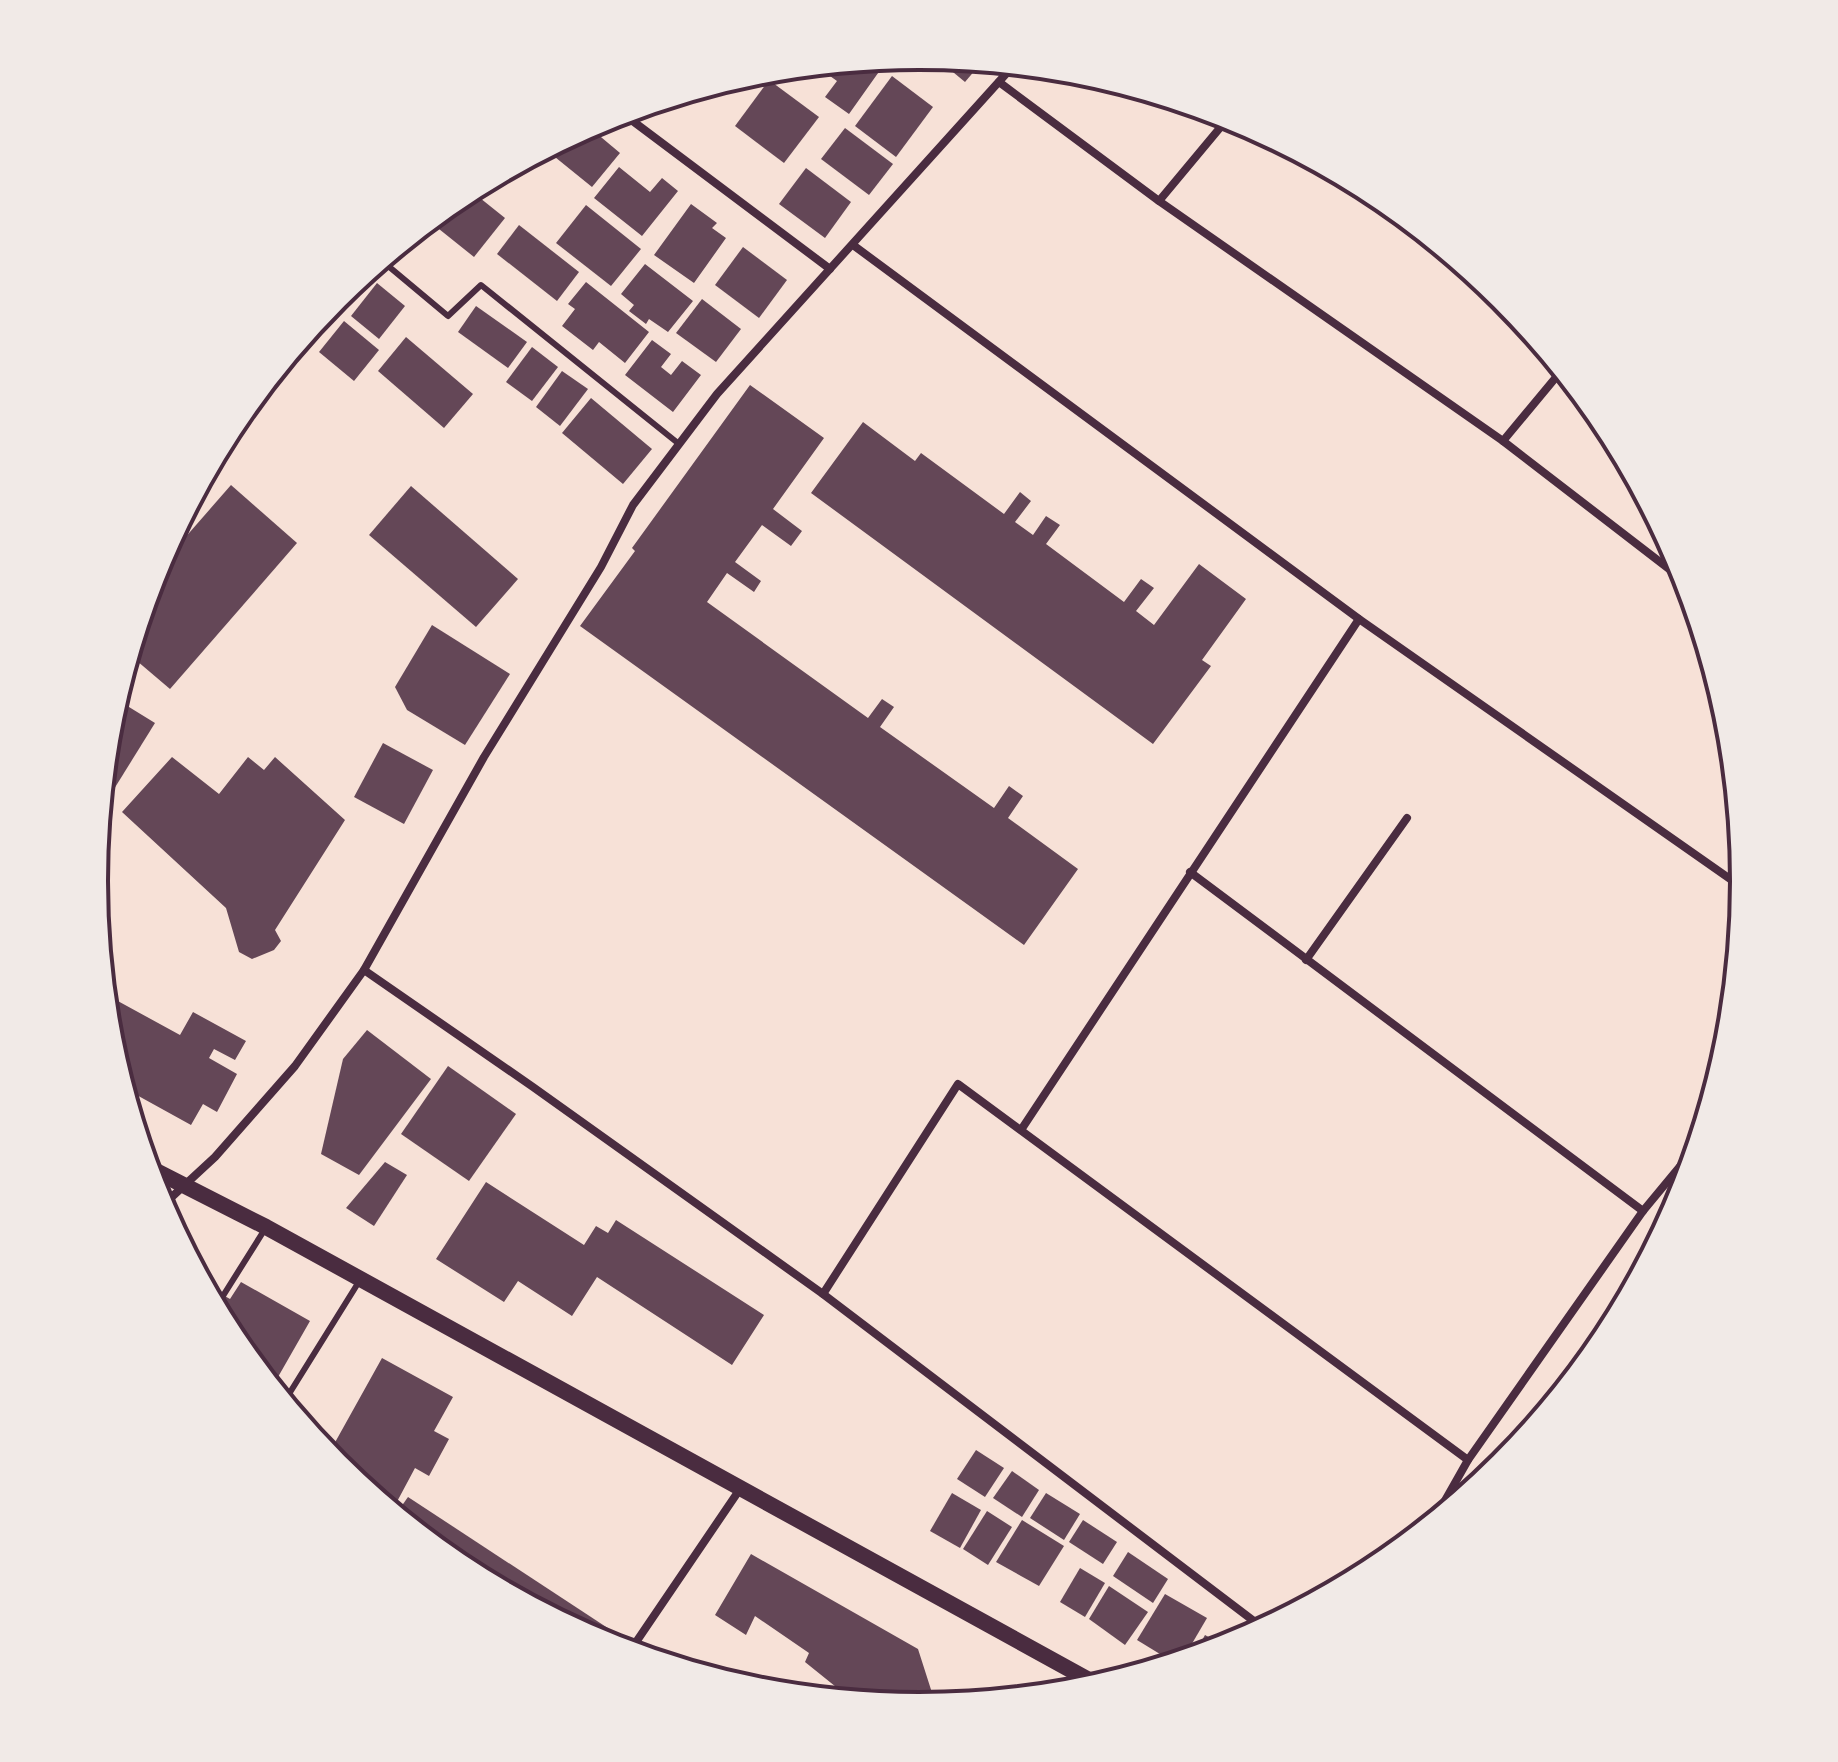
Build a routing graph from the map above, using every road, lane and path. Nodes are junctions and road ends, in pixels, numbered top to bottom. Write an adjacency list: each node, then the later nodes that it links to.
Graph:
1 (1005, 75): 2 (street)
2 (999, 82): 5 (street); 6 (street)
3 (634, 122): 8 (street)
4 (1220, 128): 5 (street)
5 (1159, 201): 10 (street)
6 (853, 245): 8 (street); 13 (street)
7 (389, 267): 11 (lane)
8 (830, 269): 11 (street)
9 (1555, 378): 10 (street)
10 (1503, 441): 12 (street)
11 (679, 444): 18 (street)
12 (1666, 567)
13 (1359, 619): 15 (street); 16 (street)
14 (1407, 818): 17 (street)
15 (1190, 872): 17 (street); 19 (street)
16 (1730, 879)
17 (1306, 960): 24 (street)
18 (364, 970): 22 (street); 27 (street)
19 (1021, 1130): 27 (street); 30 (street)
20 (1675, 1172): 24 (street)
21 (164, 1176): 22 (main road)
22 (183, 1186): 23 (street); 25 (main road)
23 (172, 1196)
24 (1643, 1211): 30 (street)
25 (266, 1227): 26 (main road); 28 (lane)
26 (360, 1280): 29 (lane); 32 (main road)
27 (823, 1294): 34 (street)
28 (223, 1296)
29 (290, 1392)
30 (1468, 1460): 31 (street)
31 (1453, 1488): 33 (street)
32 (740, 1489): 35 (street); 36 (main road)
33 (1449, 1495)
34 (1252, 1620)
35 (637, 1641)
36 (1080, 1675)

